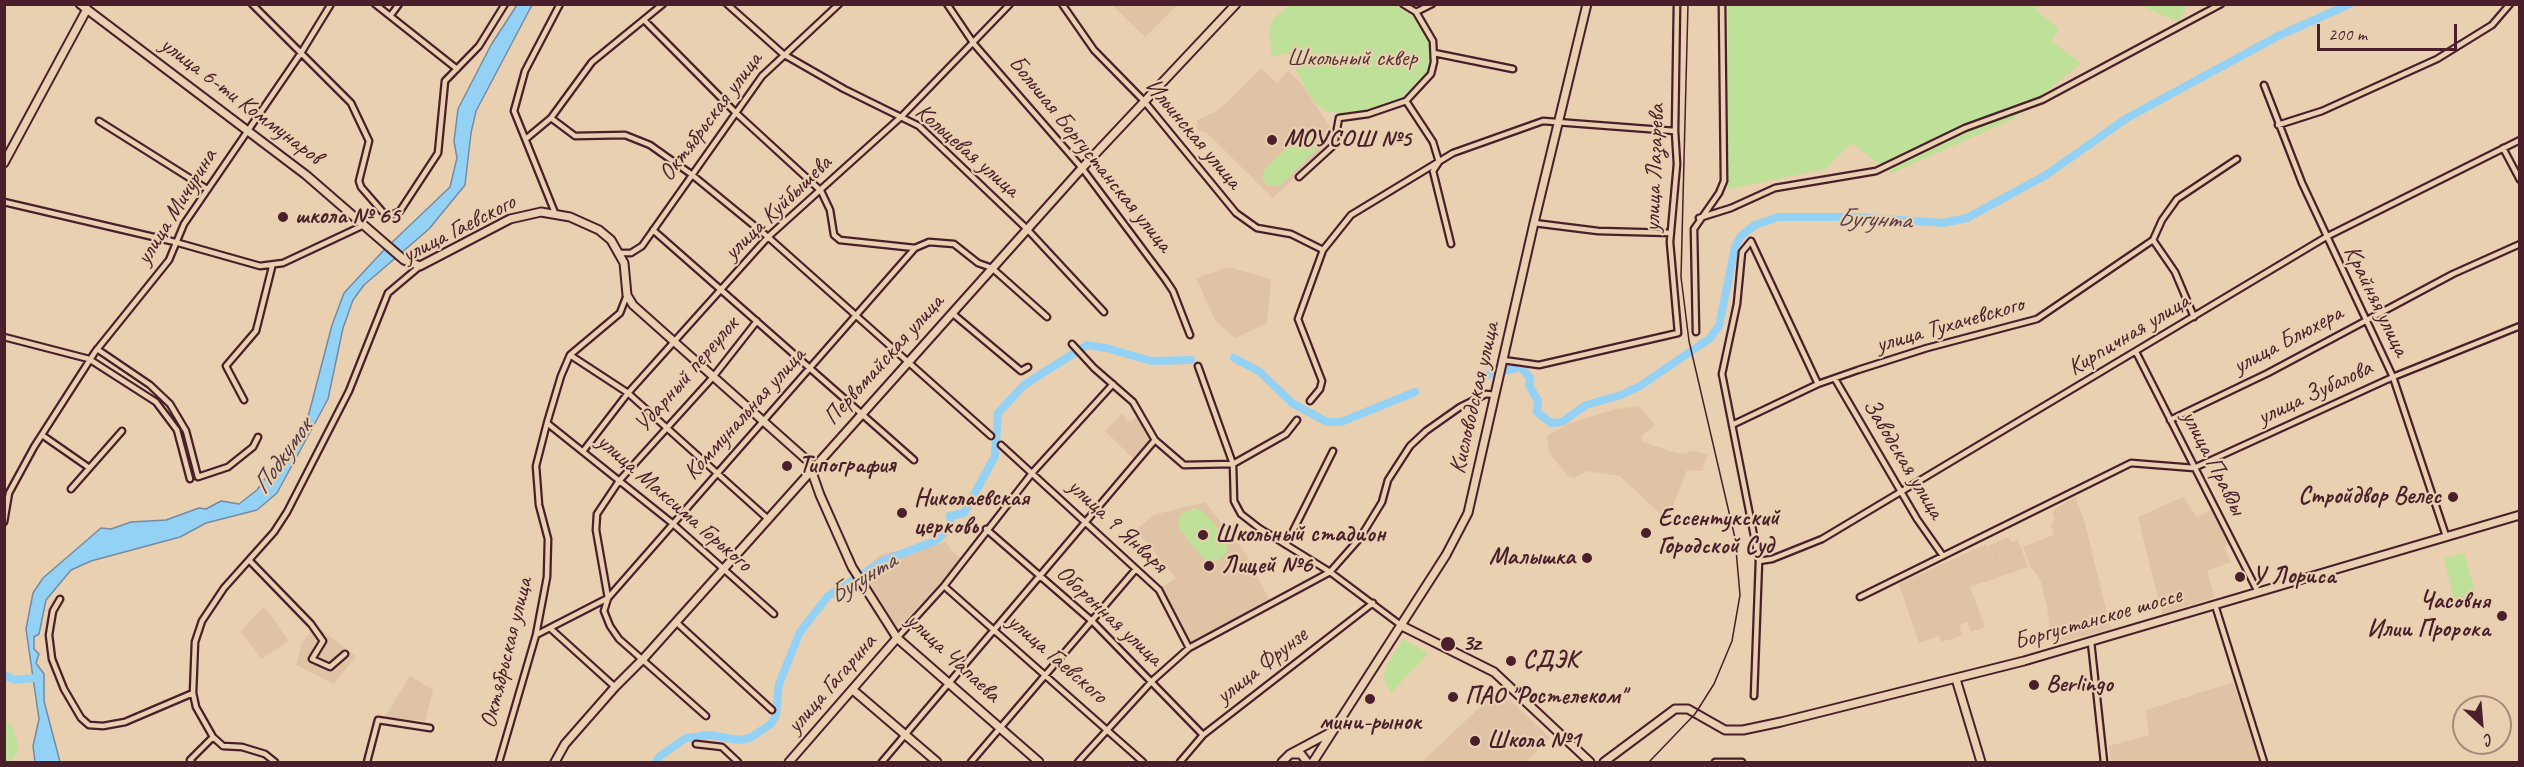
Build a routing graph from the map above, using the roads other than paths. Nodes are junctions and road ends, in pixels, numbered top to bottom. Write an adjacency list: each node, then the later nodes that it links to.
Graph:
1 (252, 4): 26 (street)
2 (331, 4): 26 (street, улица Мичурина)
3 (375, 4): 23 (street)
4 (399, 4): 23 (street)
5 (505, 4): 29 (street)
6 (560, 4): 42 (street)
7 (663, 4): 24 (street)
8 (727, 4): 28 (street, Кольцевая улица)
9 (839, 4): 28 (street, Октябрьская улица)
10 (947, 4): 25 (street, Большая Боргустанская улица)
11 (1010, 4): 25 (street, улица Куйбышева)
12 (1062, 4): 32 (street, Ильинская улица)
13 (1236, 4): 32 (street, Первомайская улица)
14 (1403, 4): 22 (street)
15 (1432, 4): 22 (street)
16 (1587, 4): 38 (street, Кисловодская улица)
17 (1677, 4): 41 (street, улица Лазарева)
18 (1722, 4): 56 (street)
19 (2221, 4): 56 (street)
20 (2510, 4): 39 (street)
21 (86, 6): 40 (street, улица 6-ти Коммунаров); 47 (street)
22 (1416, 12): 27 (street)
23 (391, 15): 29 (street)
24 (645, 21): 34 (street); 36 (street)
25 (974, 44): 35 (street, улица Куйбышева); 48 (street, Большая Боргустанская улица)
26 (301, 53): 29 (street); 40 (street, улица Мичурина)
27 (1434, 53): 30 (street); 33 (street)
28 (783, 54): 34 (street, Октябрьская улица); 35 (street, Кольцевая улица)
29 (457, 69)
30 (1513, 69)
31 (2264, 85): 39 (street, Крайняя улица)
32 (1144, 101): 48 (street, Первомайская улица); 69 (street, Ильинская улица)
33 (1406, 101): 46 (street); 50 (street)
34 (735, 112): 49 (street, Октябрьская улица); 53 (street)
35 (902, 116): 53 (street, улица Куйбышева); 59 (street, Кольцевая улица)
36 (551, 118): 42 (street); 49 (street)
37 (99, 121): 52 (street)
38 (1558, 121): 41 (street); 46 (street); 57 (street, Кисловодская улица)
39 (2278, 125): 63 (street, Крайняя улица)
40 (248, 130): 52 (street, улица Мичурина); 58 (street, улица 6-ти Коммунаров)
41 (1675, 131): 61 (street, улица Лазарева)
42 (526, 138): 55 (street)
43 (2520, 140): 44 (street, Кирпичная улица)
44 (2503, 148): 51 (street); 63 (street, Кирпичная улица)
45 (2237, 159): 64 (street, улица Тухачевского)
46 (1439, 162): 66 (street); 69 (street)
47 (4, 163)
48 (1082, 168): 59 (street, Первомайская улица); 85 (street, Большая Боргустанская улица)
49 (692, 174): 60 (street, Октябрьская улица); 62 (street)
50 (1299, 177)
51 (2520, 180)
52 (207, 189): 65 (street, улица Мичурина)
53 (821, 191): 62 (street, улица Куйбышева); 68 (street)
54 (4, 202): 65 (street)
55 (555, 213): 70 (street, улица Гаевского); 71 (street, улица Гаевского)
56 (1699, 218): 84 (street)
57 (1534, 223): 61 (street); 93 (street, Кисловодская улица)
58 (364, 225): 71 (street, улица 6-ти Коммунаров); 72 (street)
59 (1027, 229): 73 (street, Первомайская улица); 76 (street, Кольцевая улица)
60 (653, 230): 70 (street, Октябрьская улица); 74 (street)
61 (1671, 233): 93 (street, улица Лазарева)
62 (768, 237): 74 (street, улица Куйбышева); 79 (street)
63 (2326, 237): 78 (street, Кирпичная улица); 81 (street, Крайняя улица)
64 (2153, 240): 78 (street); 100 (street, улица Тухачевского)
65 (176, 242): 72 (street); 89 (street, улица Мичурина)
66 (1451, 244)
67 (2520, 244): 81 (street, улица Блюхера)
68 (915, 248): 73 (street); 79 (street, Коммунальная улица)
69 (1323, 250): 106 (street)
70 (620, 253): 75 (street)
71 (420, 266): 142 (street, улица Гаевского)
72 (272, 267): 105 (street)
73 (992, 268): 77 (street, Первомайская улица); 80 (street)
74 (721, 289): 82 (street); 87 (street, улица Куйбышева)
75 (627, 295): 87 (street); 91 (street, Октябрьская улица)
76 (1104, 312)
77 (952, 313): 94 (street, Первомайская улица); 96 (street)
78 (2194, 316): 90 (street, Кирпичная улица)
79 (855, 317): 94 (street); 97 (street, Коммунальная улица)
80 (1047, 317)
81 (2364, 320): 99 (street, Крайняя улица); 109 (street, улица Блюхера)
82 (757, 321): 97 (street); 98 (street, Ударный переулок)
83 (2520, 326): 99 (street, улица Зубалова)
84 (1696, 332)
85 (1190, 335)
86 (4, 337): 92 (street)
87 (674, 341): 98 (street); 103 (street, улица Куйбышева)
88 (1072, 344): 101 (street)
89 (97, 349): 92 (street, улица Мичурина); 117 (street)
90 (2136, 352): 109 (street, улица Правды); 132 (street, Кирпичная улица)
91 (570, 355): 103 (street); 111 (street, Октябрьская улица)
92 (89, 359): 115 (street, улица Мичурина); 129 (street)
93 (1503, 360): 104 (street, Кисловодская улица)
94 (907, 364): 107 (street, Первомайская улица); 116 (street)
95 (1198, 366): 123 (street)
96 (1028, 367)
97 (809, 369): 107 (street); 110 (street, Коммунальная улица)
98 (713, 376): 110 (street); 113 (street, Ударный переулок)
99 (2393, 377): 125 (street, улица Зубалова); 139 (street, Крайняя улица)
100 (1835, 379): 102 (street, улица Тухачевского); 132 (street, Заводская улица)
101 (1113, 384): 118 (street); 127 (street, улица Гагарина)
102 (1818, 384): 112 (street, улица Тухачевского); 112 (street)
103 (628, 393): 113 (street); 120 (street, улица Куйбышева)
104 (1495, 395): 146 (street); 158 (street, Кисловодская улица)
105 (244, 400)
106 (1310, 401)
107 (861, 416): 122 (street); 126 (street, Первомайская улица)
108 (1297, 420): 123 (street)
109 (2170, 420): 125 (street, улица Правды)
110 (763, 421): 126 (street); 128 (street, Коммунальная улица)
111 (547, 423): 120 (street, улица Максима Горького); 161 (street, Октябрьская улица)
112 (1732, 425): 143 (street)
113 (667, 426): 128 (street); 130 (street, Ударный переулок)
114 (122, 431): 124 (street)
115 (42, 435): 124 (street); 135 (street, улица Мичурина)
116 (992, 436)
117 (258, 437)
118 (1155, 440): 123 (street); 136 (street)
119 (1001, 445): 127 (street, улица 9 Января)
120 (584, 450): 130 (street, улица Максима Горького)
121 (1333, 451): 140 (street)
122 (914, 460)
123 (1233, 464): 140 (street)
124 (88, 467): 131 (street)
125 (2194, 468): 141 (street); 149 (street, улица Правды)
126 (812, 471): 134 (street, Первомайская улица); 162 (street, улица Чапаева)
127 (1033, 471): 136 (street, улица 9 Января); 138 (street, улица Гагарина)
128 (717, 473): 134 (street); 137 (street, Коммунальная улица)
129 (190, 479)
130 (619, 481): 137 (street, улица Максима Горького); 151 (street, Ударный переулок)
131 (71, 489)
132 (1901, 493): 141 (street, Заводская улица); 143 (street, Кирпичная улица)
133 (2520, 515): 139 (street, Боргустанское шоссе)
134 (768, 519): 144 (street, Первомайская улица)
135 (4, 522)
136 (1085, 522): 145 (street, улица 9 Января); 147 (street)
137 (672, 523): 144 (street, улица Максима Горького); 151 (street, Коммунальная улица)
138 (986, 529): 147 (street, Оборонная улица); 148 (street, улица Гагарина)
139 (2446, 536): 149 (street, Боргустанское шоссе)
140 (1286, 545): 146 (street)
141 (1943, 556): 150 (street)
142 (249, 560): 165 (street); 173 (street, улица Гаевского)
143 (1760, 561): 174 (street)
144 (722, 569): 155 (street, улица Максима Горького); 156 (street, Первомайская улица)
145 (1136, 569): 157 (street); 164 (street, улица 9 Января)
146 (1330, 572): 153 (street); 164 (street)
147 (1040, 575): 157 (street, Оборонная улица); 160 (street)
148 (944, 586): 160 (street, улица Гаевского); 162 (street, улица Гагарина)
149 (2258, 592): 154 (street, Боргустанское шоссе)
150 (1860, 597)
151 (608, 598): 159 (street, Коммунальная улица); 166 (street, Ударный переулок)
152 (60, 599): 173 (street)
153 (1372, 603): 158 (street); 182 (street, улица Фрунзе)
154 (2215, 605): 163 (street, Боргустанское шоссе); 209 (street)
155 (774, 614)
156 (676, 622): 166 (street, Первомайская улица); 175 (street)
157 (1093, 622): 167 (street); 169 (street, Оборонная улица)
158 (1402, 626): 180 (street, Кисловодская улица); 203 (street)
159 (551, 629): 161 (street, Коммунальная улица); 171 (street)
160 (994, 629): 167 (street, улица Гаевского); 170 (street)
161 (536, 634): 189 (street, Октябрьская улица)
162 (897, 638): 170 (street, улица Чапаева); 172 (street, улица Гагарина)
163 (2091, 642): 168 (street, Боргустанское шоссе); 208 (street)
164 (1189, 648): 169 (street)
165 (345, 654)
166 (644, 658): 171 (street, Первомайская улица); 176 (street, Ударный переулок)
167 (1046, 675): 178 (street); 179 (street, улица Гаевского)
168 (1956, 679): 204 (street, Боргустанское шоссе); 207 (street)
169 (1152, 681): 179 (street); 182 (street, Оборонная улица)
170 (948, 682): 178 (street, улица Чапаева); 181 (street)
171 (615, 687): 190 (street, Первомайская улица)
172 (853, 690): 181 (street); 192 (street, улица Гагарина)
173 (193, 693): 183 (street, улица Гаевского)
174 (1754, 696)
175 (772, 710)
176 (706, 716)
177 (430, 728): 188 (street)
178 (1001, 728): 195 (street); 196 (street, улица Чапаева)
179 (1108, 729): 197 (street); 198 (street, улица Гаевского)
180 (1335, 730): 185 (street); 202 (street, Кисловодская улица)
181 (906, 735): 193 (street); 194 (street)
182 (1203, 735): 199 (street, улица Фрунзе)
183 (213, 737): 186 (street); 187 (street)
184 (696, 744): 191 (street)
185 (1290, 754): 200 (street); 201 (street)
186 (192, 762)
187 (275, 762)
188 (367, 762)
189 (499, 762)
190 (555, 762)
191 (738, 762)
192 (789, 762)
193 (882, 762)
194 (937, 762)
195 (971, 762)
196 (1039, 762)
197 (1078, 762)
198 (1143, 762)
199 (1180, 762)
200 (1282, 762)
201 (1307, 762)
202 (1313, 762)
203 (1590, 762)
204 (1604, 762)
205 (1715, 762): 206 (street)
206 (1742, 762)
207 (1981, 762)
208 (2104, 762)
209 (2264, 762)

